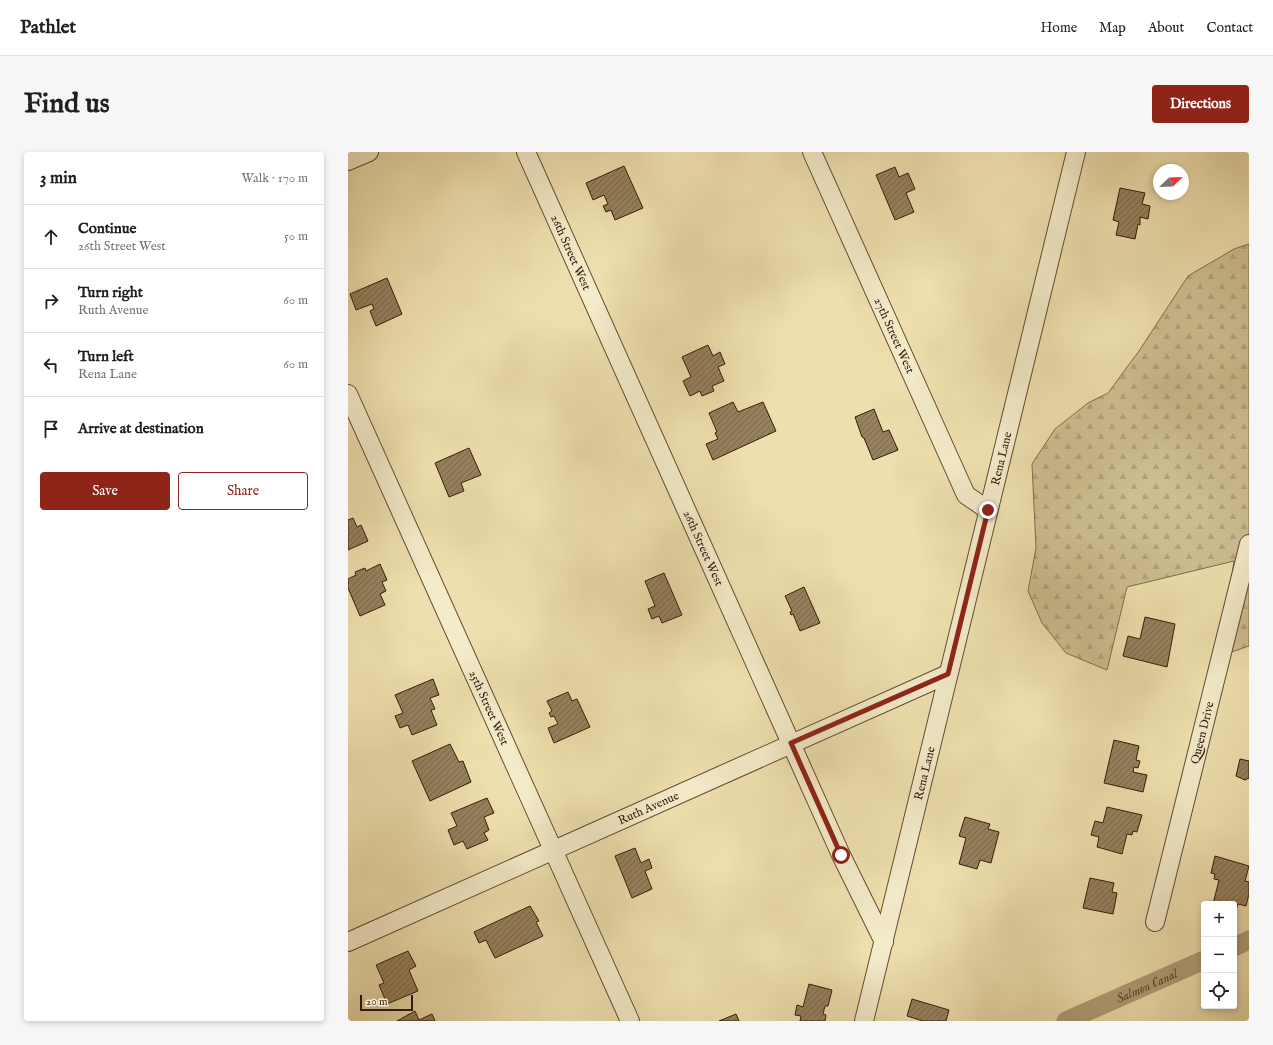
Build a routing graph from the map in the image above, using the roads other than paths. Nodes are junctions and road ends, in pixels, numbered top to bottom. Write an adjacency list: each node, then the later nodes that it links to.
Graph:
1 (369, 152): 5 (street)
2 (526, 152): 10 (street, 26th Street West)
3 (812, 152): 7 (street, 27th Street West)
4 (1076, 152): 7 (street, Rena Lane)
5 (348, 162)
6 (348, 394): 11 (street, 25th Street West)
7 (988, 510): 9 (street, Rena Lane)
8 (1249, 544): 12 (street, Queen Drive)
9 (948, 674): 10 (street, Ruth Avenue); 14 (street, Rena Lane)
10 (791, 743): 11 (street, Ruth Avenue); 14 (street, 26th Street West)
11 (553, 850): 13 (street, Ruth Avenue); 15 (street, 25th Street West)
12 (1155, 922)
13 (348, 942)
14 (884, 942): 16 (street, Rena Lane)
15 (630, 1021)
16 (864, 1021)

